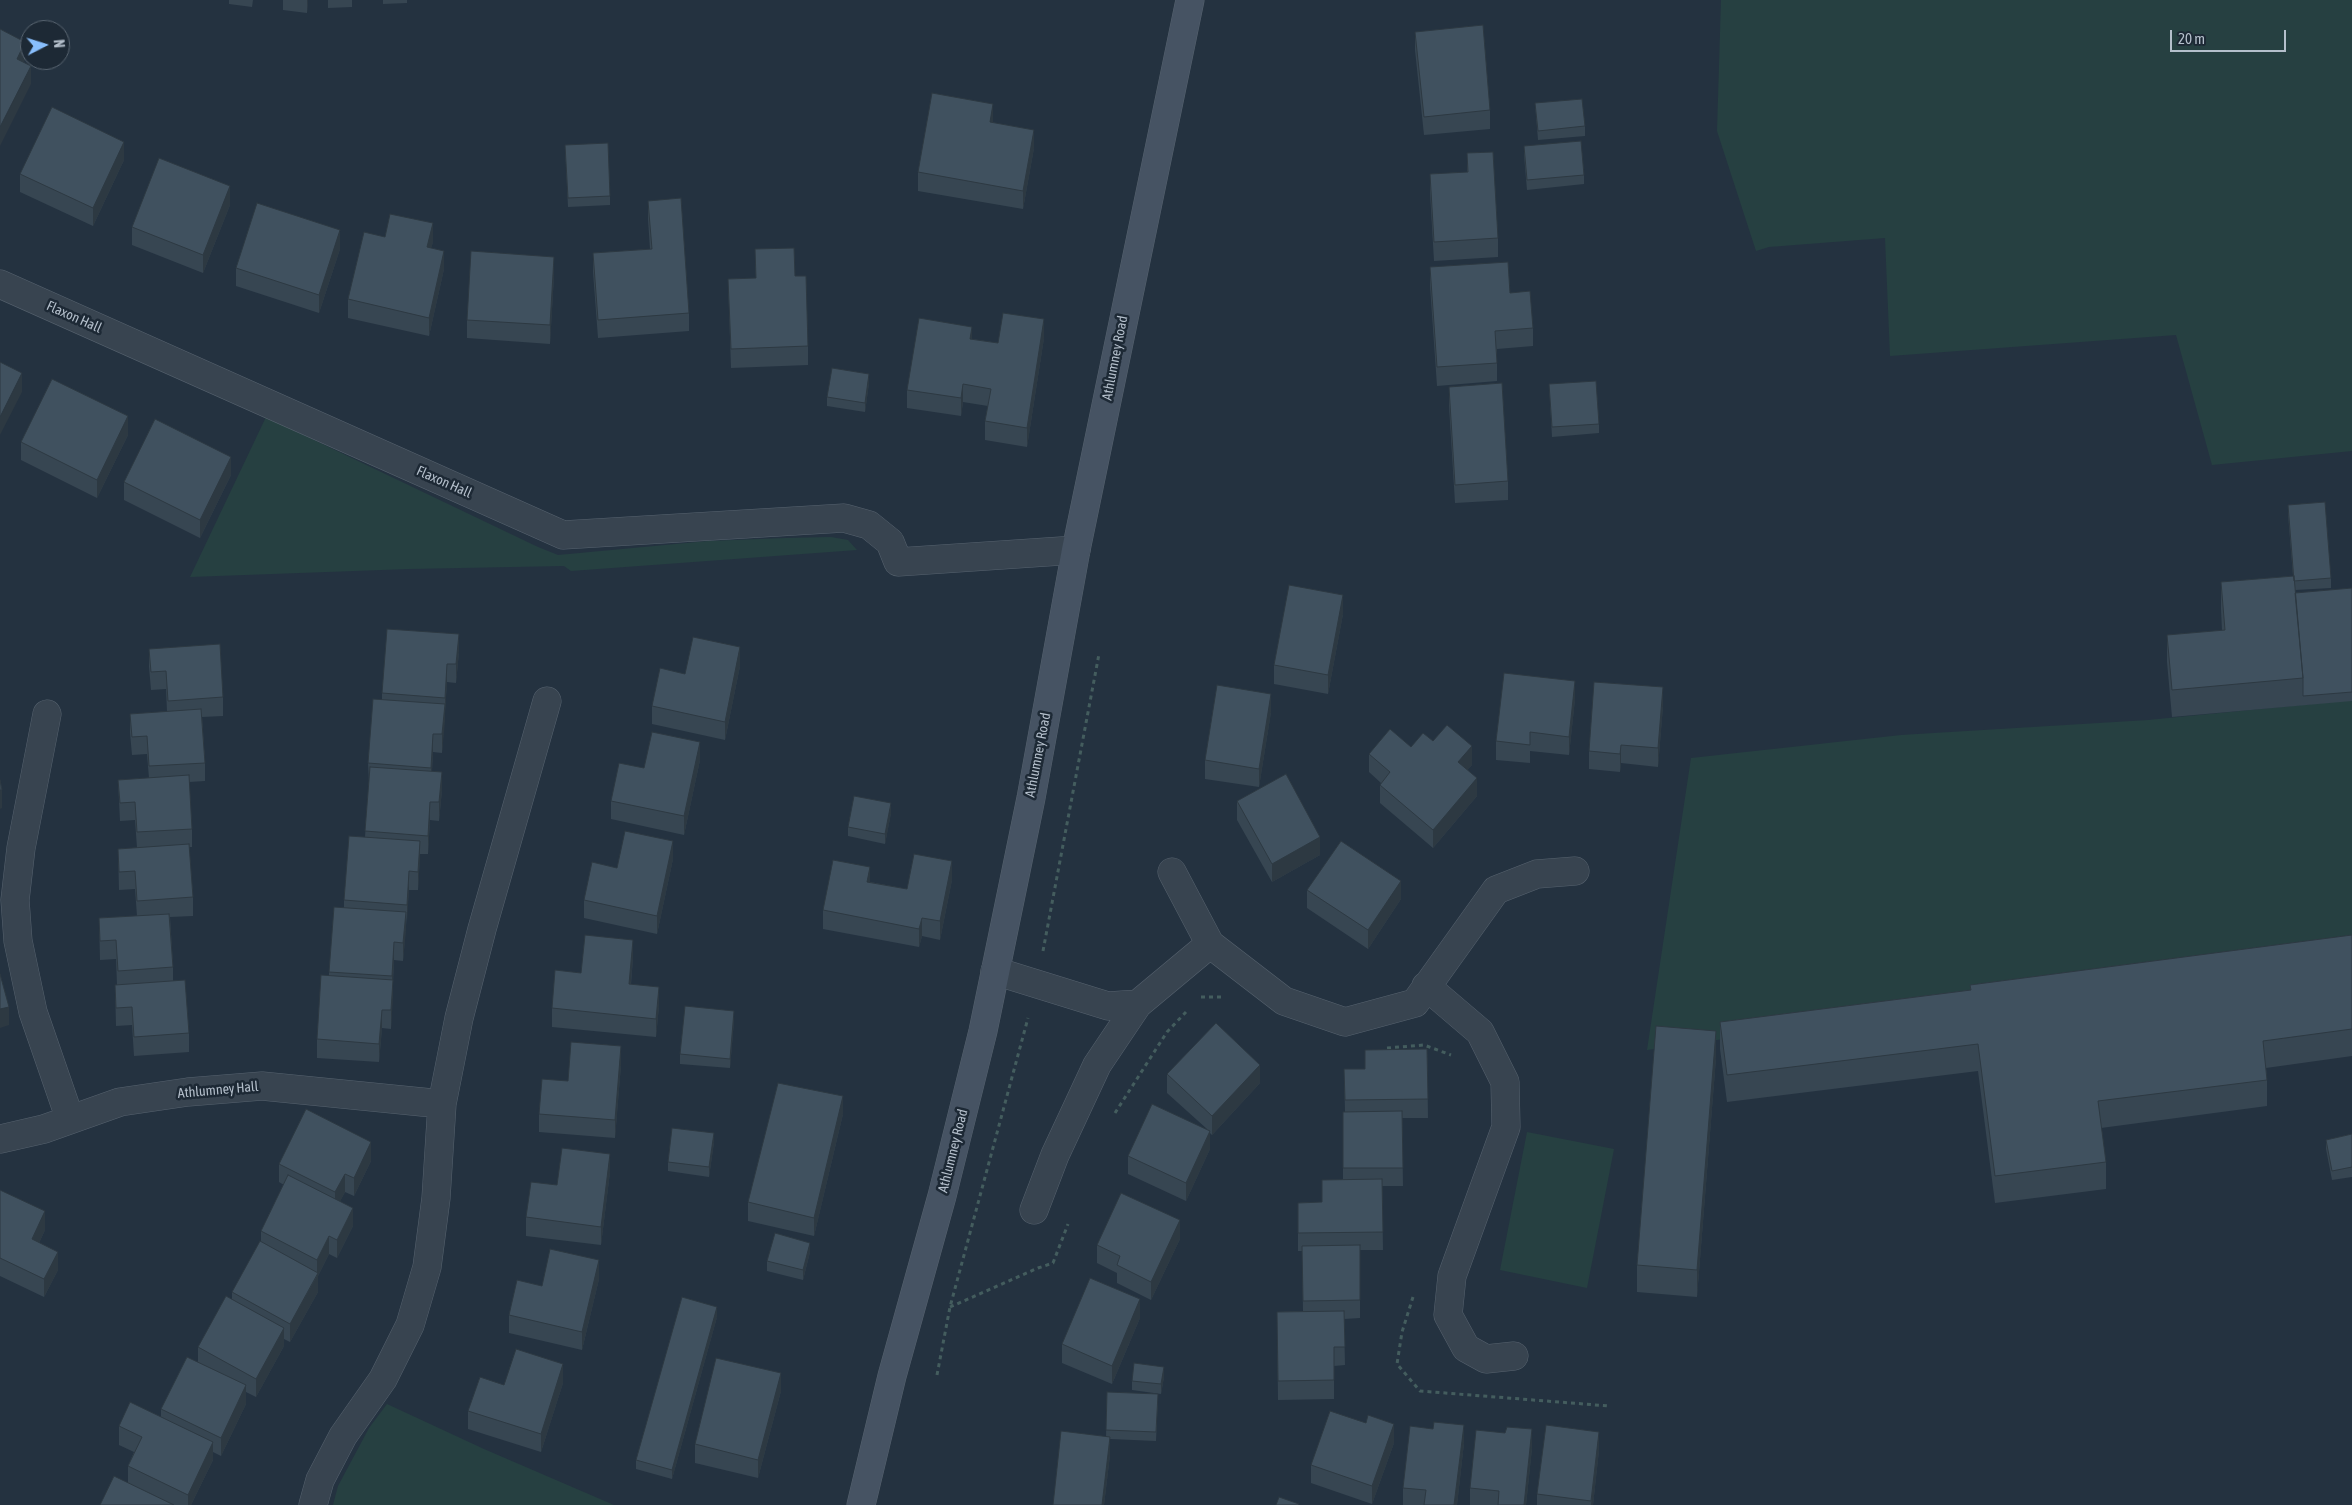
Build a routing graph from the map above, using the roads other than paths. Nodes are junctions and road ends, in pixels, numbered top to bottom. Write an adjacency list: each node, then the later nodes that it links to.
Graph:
1 (1190, 0): 3 (main road, Athlumney Road)
2 (0, 284): 3 (street, Flaxon Hall)
3 (1076, 550): 9 (main road, Athlumney Road)
4 (546, 701): 12 (street)
5 (47, 714): 13 (street)
6 (1575, 871): 10 (street)
7 (1172, 872): 8 (street)
8 (1210, 944): 10 (street); 11 (street)
9 (995, 971): 11 (street); 18 (main road, Athlumney Road)
10 (1426, 986): 16 (street)
11 (1138, 1004): 15 (street)
12 (442, 1104): 13 (street, Athlumney Hall); 17 (street)
13 (70, 1119): 14 (street, Athlumney Hall)
14 (0, 1139)
15 (1034, 1210)
16 (1514, 1356)
17 (313, 1505)
18 (862, 1505)

